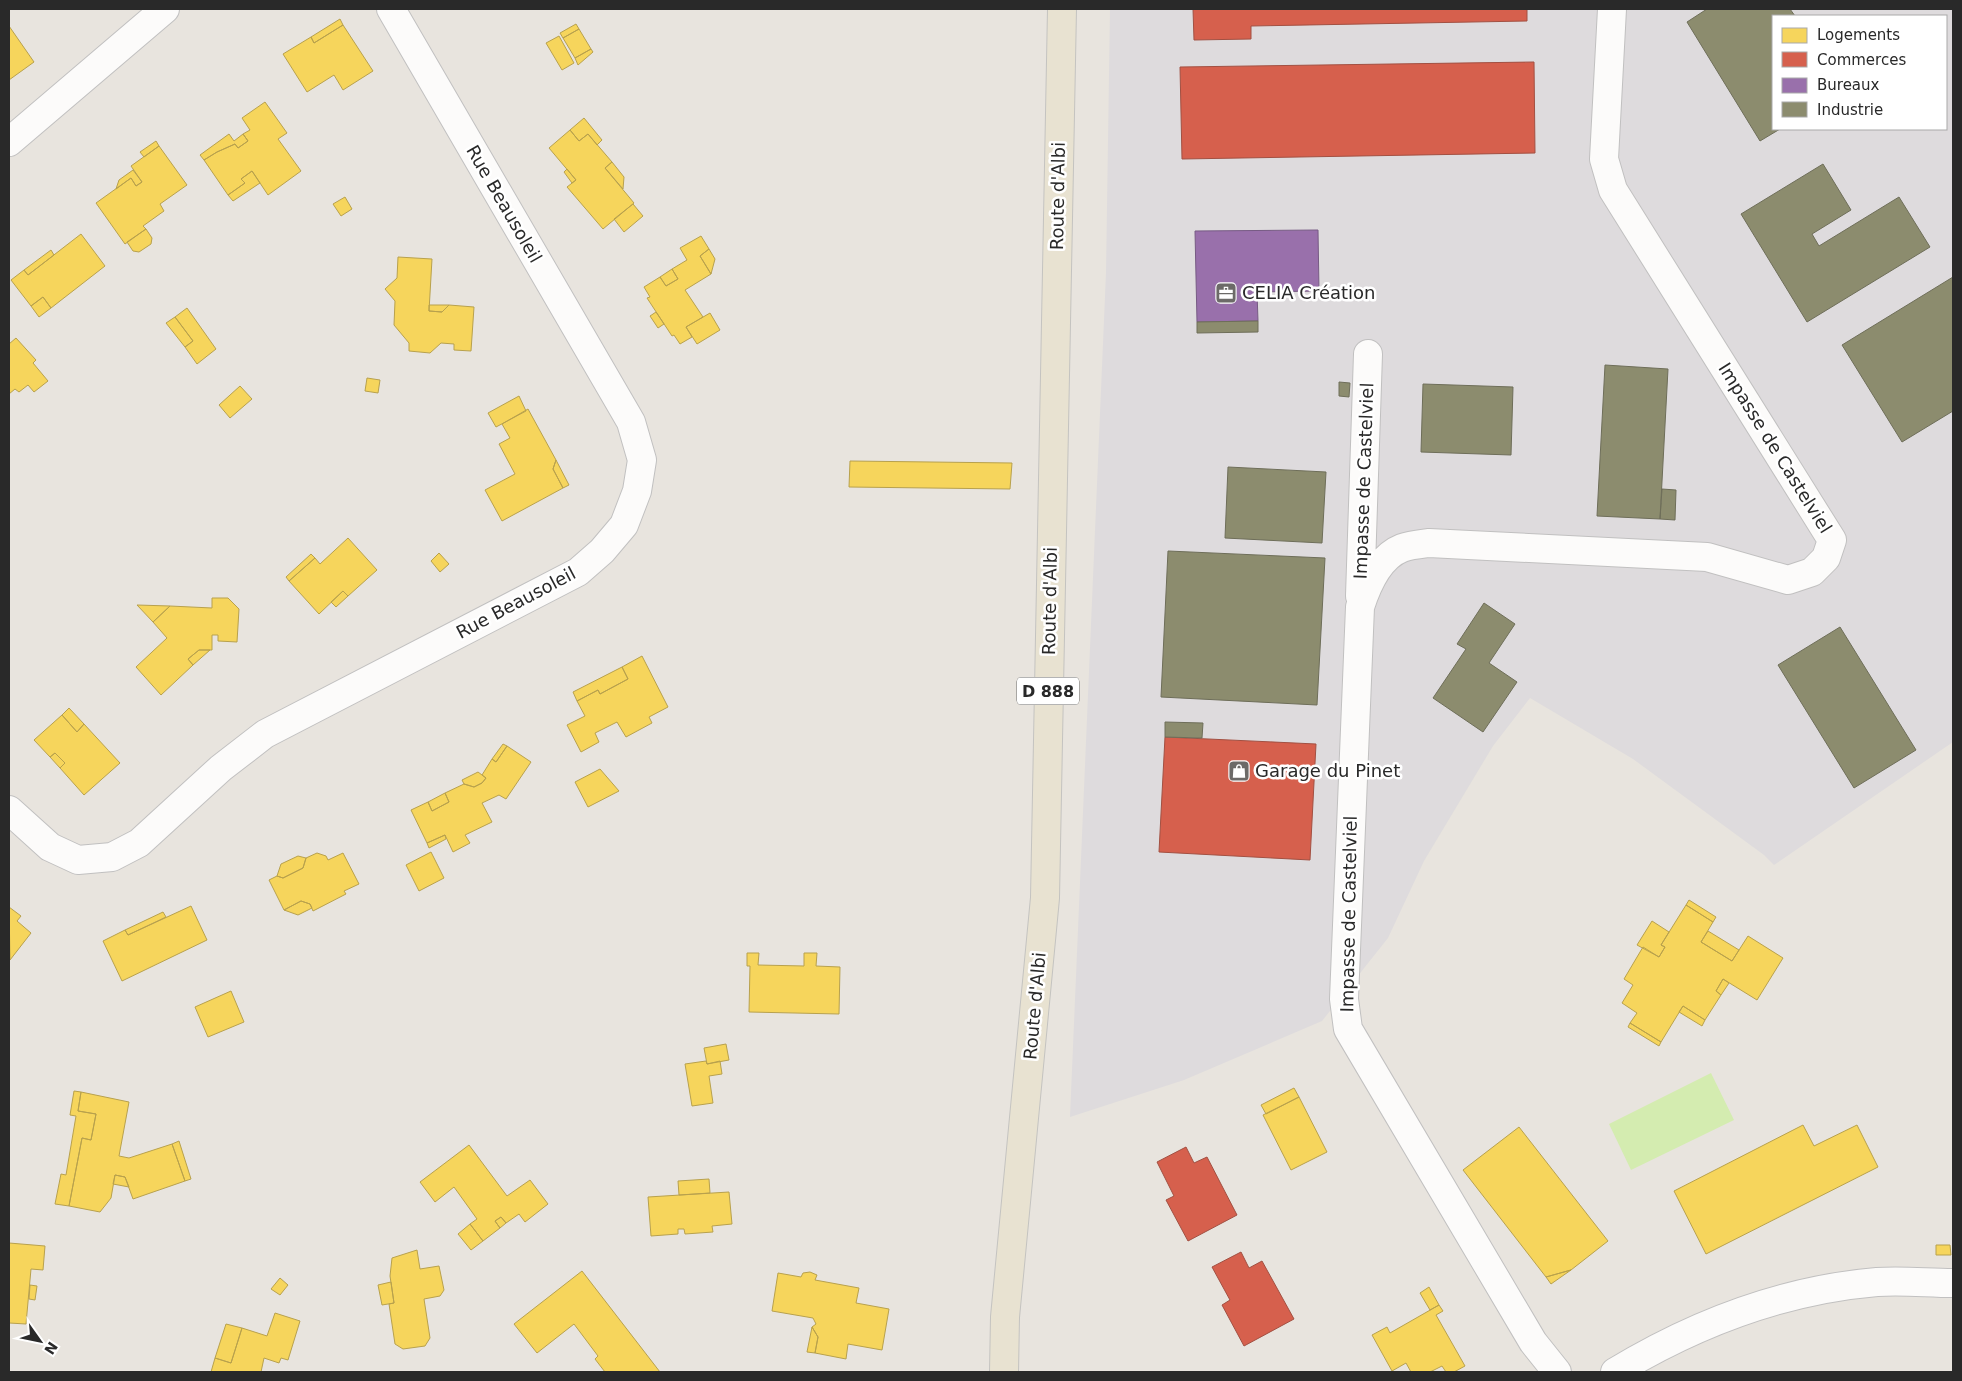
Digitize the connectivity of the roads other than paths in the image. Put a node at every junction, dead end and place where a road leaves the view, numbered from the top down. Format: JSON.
{"nodes":[{"id":1,"x":165,"y":9,"type":"edge"},
{"id":2,"x":391,"y":9,"type":"edge"},
{"id":3,"x":1062,"y":9,"type":"edge"},
{"id":4,"x":1612,"y":9,"type":"edge"},
{"id":5,"x":9,"y":142,"type":"edge"},
{"id":6,"x":1368,"y":354,"type":"dead end"},
{"id":7,"x":1360,"y":607,"type":"junction"},
{"id":8,"x":9,"y":810,"type":"edge"},
{"id":9,"x":1953,"y":1283,"type":"edge"},
{"id":10,"x":1004,"y":1372,"type":"edge"},
{"id":11,"x":1557,"y":1372,"type":"edge"},
{"id":12,"x":1615,"y":1372,"type":"edge"}],
"edges":[{"from":1,"to":5,"type":"street"},
{"from":2,"to":8,"type":"street","name":"Rue Beausoleil"},
{"from":3,"to":10,"type":"main road","name":"Route d'Albi","number":"D 888"},
{"from":4,"to":7,"type":"street","name":"Impasse de Castelviel"},
{"from":6,"to":7,"type":"street","name":"Impasse de Castelviel"},
{"from":7,"to":11,"type":"street","name":"Impasse de Castelviel"},
{"from":9,"to":12,"type":"street"}]}
